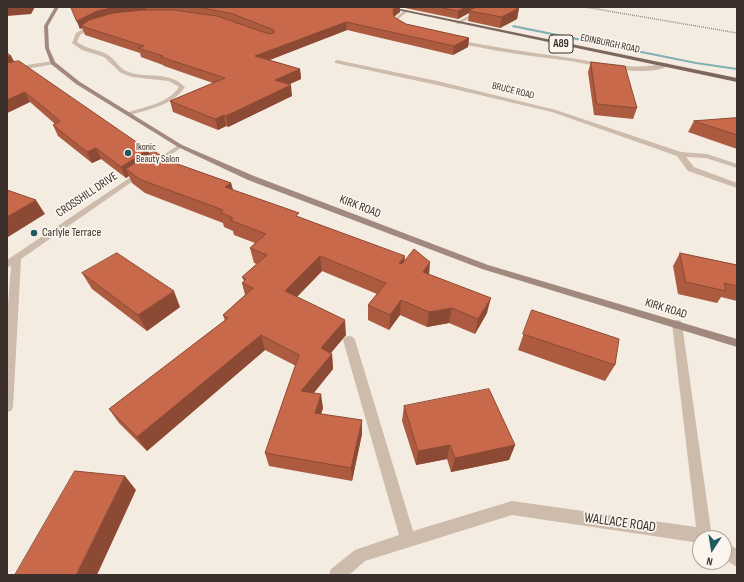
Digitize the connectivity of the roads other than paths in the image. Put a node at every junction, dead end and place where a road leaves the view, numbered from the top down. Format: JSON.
{"nodes":[{"id":1,"x":57,"y":7,"type":"edge"},
{"id":2,"x":385,"y":7,"type":"edge"},
{"id":3,"x":473,"y":7,"type":"edge"},
{"id":4,"x":733,"y":7,"type":"edge"},
{"id":5,"x":737,"y":7,"type":"edge"},
{"id":6,"x":406,"y":11,"type":"junction"},
{"id":7,"x":102,"y":22,"type":"edge"},
{"id":8,"x":458,"y":22,"type":"junction"},
{"id":9,"x":408,"y":30,"type":"edge"},
{"id":10,"x":448,"y":40,"type":"edge"},
{"id":11,"x":338,"y":62,"type":"dead end"},
{"id":12,"x":53,"y":63,"type":"junction"},
{"id":13,"x":667,"y":65,"type":"junction"},
{"id":14,"x":7,"y":70,"type":"edge"},
{"id":15,"x":737,"y":80,"type":"edge"},
{"id":16,"x":128,"y":114,"type":"junction"},
{"id":17,"x":180,"y":146,"type":"junction"},
{"id":18,"x":680,"y":154,"type":"junction"},
{"id":19,"x":737,"y":166,"type":"edge"},
{"id":20,"x":737,"y":186,"type":"edge"},
{"id":21,"x":11,"y":261,"type":"edge"},
{"id":22,"x":677,"y":324,"type":"junction"},
{"id":23,"x":349,"y":340,"type":"dead end"},
{"id":24,"x":737,"y":344,"type":"edge"},
{"id":25,"x":7,"y":407,"type":"edge"},
{"id":26,"x":706,"y":530,"type":"edge"},
{"id":27,"x":692,"y":535,"type":"edge"},
{"id":28,"x":408,"y":540,"type":"junction"},
{"id":29,"x":338,"y":575,"type":"edge"}],
"edges":[{"from":1,"to":12,"type":"main road"},
{"from":2,"to":6,"type":"main road","name":"EDINBURGH ROAD","number":"A89"},
{"from":3,"to":8,"type":"street"},
{"from":4,"to":5,"type":"street"},
{"from":6,"to":8,"type":"main road","name":"EDINBURGH ROAD","number":"A89"},
{"from":6,"to":9,"type":"street"},
{"from":7,"to":16,"type":"street"},
{"from":8,"to":13,"type":"main road","name":"EDINBURGH ROAD","number":"A89"},
{"from":10,"to":13,"type":"street"},
{"from":11,"to":18,"type":"street","name":"BRUCE ROAD"},
{"from":12,"to":14,"type":"street"},
{"from":12,"to":16,"type":"main road","name":"KIRK ROAD"},
{"from":13,"to":15,"type":"main road","name":"EDINBURGH ROAD","number":"A89"},
{"from":16,"to":17,"type":"main road","name":"KIRK ROAD"},
{"from":17,"to":21,"type":"street","name":"CROSSHILL DRIVE"},
{"from":17,"to":22,"type":"main road","name":"KIRK ROAD"},
{"from":18,"to":19,"type":"street","name":"BRUCE ROAD"},
{"from":18,"to":20,"type":"street"},
{"from":21,"to":25,"type":"street"},
{"from":22,"to":24,"type":"main road","name":"KIRK ROAD"},
{"from":22,"to":26,"type":"street","name":"WALLACE ROAD"},
{"from":23,"to":28,"type":"street"},
{"from":27,"to":28,"type":"street","name":"WALLACE ROAD"},
{"from":28,"to":29,"type":"street","name":"WALLACE ROAD"}]}
